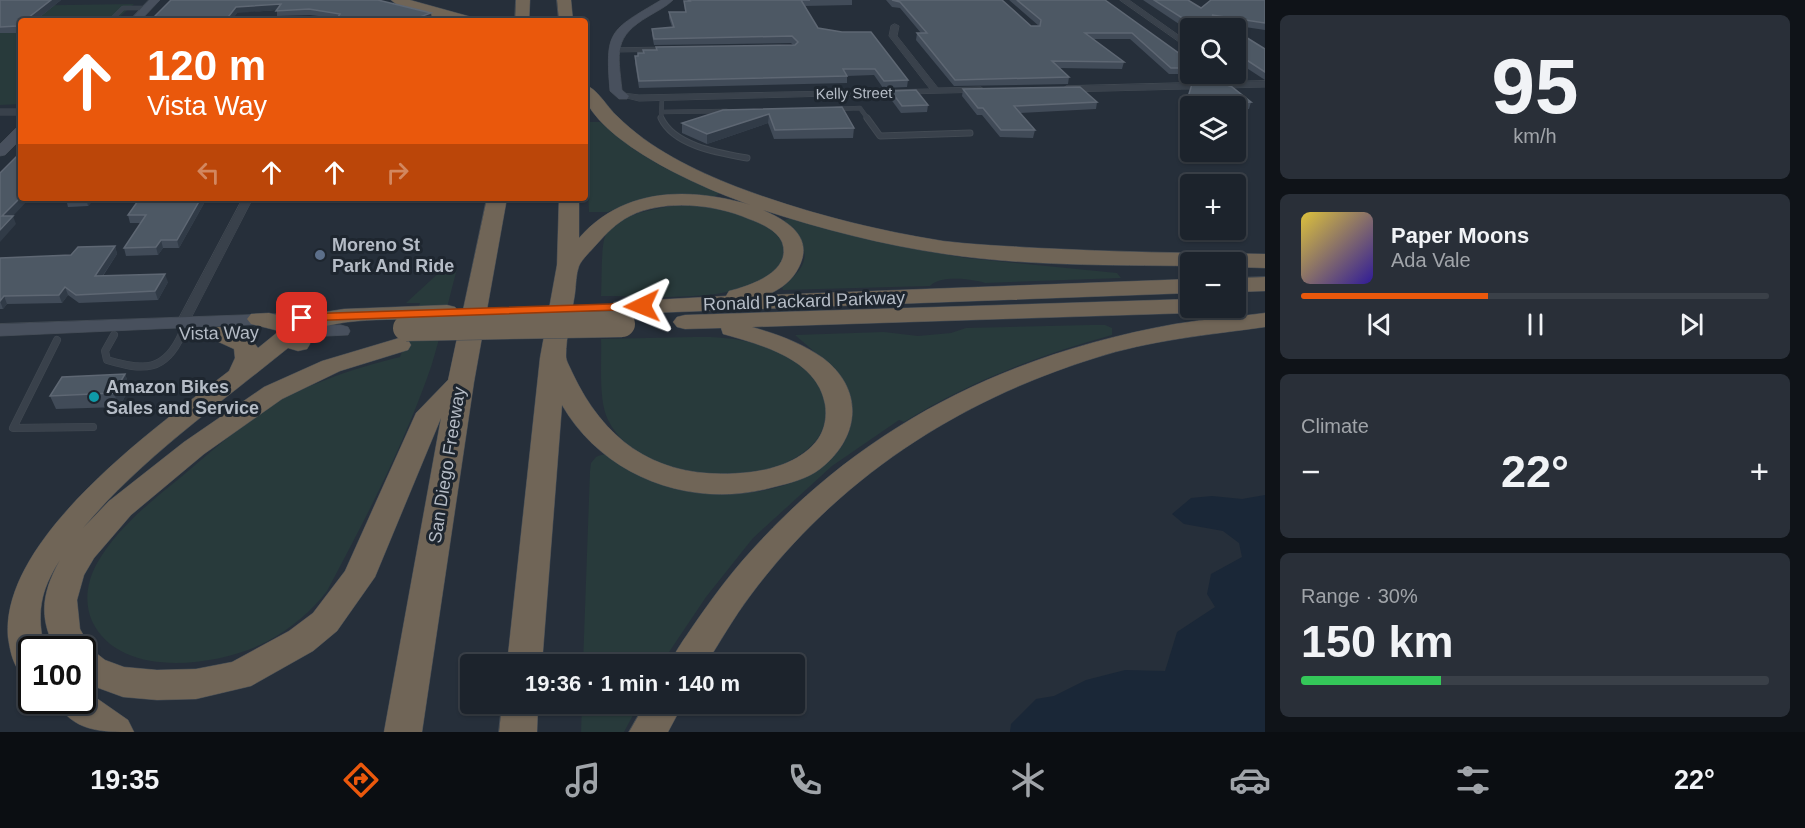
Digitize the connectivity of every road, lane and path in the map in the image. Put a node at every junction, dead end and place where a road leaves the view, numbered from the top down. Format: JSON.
{"nodes":[{"id":1,"x":384,"y":0,"type":"edge"},
{"id":2,"x":523,"y":0,"type":"edge"},
{"id":3,"x":564,"y":0,"type":"edge"},
{"id":4,"x":668,"y":0,"type":"edge"},
{"id":5,"x":1124,"y":0,"type":"edge"},
{"id":6,"x":399,"y":2,"type":"edge"},
{"id":7,"x":151,"y":4,"type":"edge"},
{"id":8,"x":113,"y":18,"type":"edge"},
{"id":9,"x":137,"y":18,"type":"edge"},
{"id":10,"x":460,"y":18,"type":"edge"},
{"id":11,"x":522,"y":18,"type":"edge"},
{"id":12,"x":566,"y":18,"type":"edge"},
{"id":13,"x":896,"y":26,"type":"dead end"},
{"id":14,"x":1180,"y":40,"type":"edge"},
{"id":15,"x":684,"y":49,"type":"edge"},
{"id":16,"x":613,"y":50,"type":"junction"},
{"id":17,"x":1240,"y":84,"type":"edge"},
{"id":18,"x":1246,"y":84,"type":"edge"},
{"id":19,"x":1265,"y":84,"type":"edge"},
{"id":20,"x":1060,"y":89,"type":"edge"},
{"id":21,"x":992,"y":90,"type":"edge"},
{"id":22,"x":936,"y":92,"type":"junction"},
{"id":23,"x":588,"y":94,"type":"edge"},
{"id":24,"x":623,"y":96,"type":"joint"},
{"id":25,"x":662,"y":98,"type":"junction"},
{"id":26,"x":825,"y":109,"type":"edge"},
{"id":27,"x":731,"y":111,"type":"edge"},
{"id":28,"x":0,"y":112,"type":"edge"},
{"id":29,"x":18,"y":112,"type":"edge"},
{"id":30,"x":661,"y":112,"type":"junction"},
{"id":31,"x":970,"y":132,"type":"dead end"},
{"id":32,"x":18,"y":134,"type":"edge"},
{"id":33,"x":0,"y":152,"type":"edge"},
{"id":34,"x":747,"y":158,"type":"dead end"},
{"id":35,"x":246,"y":201,"type":"edge"},
{"id":36,"x":496,"y":201,"type":"edge"},
{"id":37,"x":569,"y":201,"type":"edge"},
{"id":38,"x":1265,"y":261,"type":"edge"},
{"id":39,"x":568,"y":265,"type":"junction"},
{"id":40,"x":1265,"y":284,"type":"edge"},
{"id":41,"x":1246,"y":285,"type":"edge"},
{"id":42,"x":1180,"y":286,"type":"edge"},
{"id":43,"x":1265,"y":303,"type":"edge"},
{"id":44,"x":1246,"y":304,"type":"edge"},
{"id":45,"x":681,"y":305,"type":"junction"},
{"id":46,"x":1180,"y":306,"type":"edge"},
{"id":47,"x":622,"y":316,"type":"junction"},
{"id":48,"x":259,"y":319,"type":"junction"},
{"id":49,"x":1265,"y":320,"type":"edge"},
{"id":50,"x":706,"y":322,"type":"junction"},
{"id":51,"x":343,"y":324,"type":"junction"},
{"id":52,"x":182,"y":328,"type":"junction"},
{"id":53,"x":406,"y":329,"type":"junction"},
{"id":54,"x":0,"y":330,"type":"edge"},
{"id":55,"x":297,"y":331,"type":"junction"},
{"id":56,"x":219,"y":333,"type":"junction"},
{"id":57,"x":59,"y":334,"type":"junction"},
{"id":58,"x":114,"y":335,"type":"junction"},
{"id":59,"x":0,"y":342,"type":"edge"},
{"id":60,"x":553,"y":358,"type":"junction"},
{"id":61,"x":240,"y":375,"type":"junction"},
{"id":62,"x":461,"y":382,"type":"junction"},
{"id":63,"x":93,"y":426,"type":"dead end"},
{"id":64,"x":194,"y":448,"type":"junction"},
{"id":65,"x":25,"y":636,"type":"edge"},
{"id":66,"x":66,"y":636,"type":"edge"},
{"id":67,"x":525,"y":654,"type":"edge"},
{"id":68,"x":694,"y":654,"type":"edge"},
{"id":69,"x":96,"y":672,"type":"edge"},
{"id":70,"x":91,"y":714,"type":"edge"},
{"id":71,"x":519,"y":714,"type":"edge"},
{"id":72,"x":659,"y":714,"type":"edge"},
{"id":73,"x":115,"y":732,"type":"edge"},
{"id":74,"x":403,"y":732,"type":"edge"},
{"id":75,"x":518,"y":732,"type":"edge"},
{"id":76,"x":648,"y":732,"type":"edge"}],
"edges":[{"from":1,"to":6,"type":"highway"},
{"from":2,"to":11,"type":"highway"},
{"from":3,"to":12,"type":"highway"},
{"from":4,"to":16,"type":"main road"},
{"from":5,"to":14,"type":"street"},
{"from":6,"to":10,"type":"highway"},
{"from":7,"to":8,"type":"lane"},
{"from":7,"to":9,"type":"main road"},
{"from":13,"to":22,"type":"street"},
{"from":15,"to":16,"type":"street"},
{"from":16,"to":24,"type":"main road"},
{"from":17,"to":20,"type":"street"},
{"from":18,"to":19,"type":"street"},
{"from":21,"to":22,"type":"street","name":"Kelly Street"},
{"from":22,"to":25,"type":"street","name":"Kelly Street"},
{"from":23,"to":38,"type":"highway"},
{"from":24,"to":25,"type":"street","name":"Kelly Street"},
{"from":25,"to":30,"type":"lane"},
{"from":26,"to":31,"type":"lane"},
{"from":27,"to":30,"type":"lane"},
{"from":28,"to":29,"type":"street"},
{"from":30,"to":34,"type":"lane"},
{"from":32,"to":33,"type":"main road"},
{"from":35,"to":52,"type":"street"},
{"from":36,"to":62,"type":"highway","name":"San Diego Freeway"},
{"from":37,"to":39,"type":"highway"},
{"from":39,"to":45,"type":"highway"},
{"from":39,"to":60,"type":"highway"},
{"from":40,"to":41,"type":"highway"},
{"from":42,"to":45,"type":"highway","name":"Ronald Packard Parkway"},
{"from":43,"to":44,"type":"highway"},
{"from":45,"to":47,"type":"highway","name":"Ronald Packard Parkway"},
{"from":46,"to":50,"type":"highway","name":"Ronald Packard Parkway"},
{"from":47,"to":50,"type":"highway","name":"Ronald Packard Parkway"},
{"from":47,"to":53,"type":"highway","name":"Ronald Packard Parkway"},
{"from":47,"to":53,"type":"highway","name":"Ronald Packard Parkway","bridge":true},
{"from":48,"to":51,"type":"main road","name":"Vista Way"},
{"from":48,"to":52,"type":"main road","name":"Vista Way"},
{"from":48,"to":55,"type":"highway"},
{"from":49,"to":68,"type":"highway"},
{"from":50,"to":60,"type":"highway"},
{"from":51,"to":53,"type":"highway","name":"Vista Way"},
{"from":51,"to":55,"type":"highway"},
{"from":52,"to":56,"type":"main road","name":"Vista Way"},
{"from":52,"to":57,"type":"main road","name":"Vista Way"},
{"from":52,"to":58,"type":"main road","name":"Vista Way"},
{"from":52,"to":58,"type":"lane"},
{"from":53,"to":64,"type":"highway"},
{"from":54,"to":57,"type":"main road","name":"Vista Way"},
{"from":55,"to":56,"type":"main road","name":"Vista Way"},
{"from":55,"to":61,"type":"highway"},
{"from":55,"to":64,"type":"highway"},
{"from":56,"to":61,"type":"highway"},
{"from":57,"to":58,"type":"main road","name":"Vista Way"},
{"from":57,"to":59,"type":"main road","name":"Vista Way"},
{"from":57,"to":63,"type":"lane"},
{"from":60,"to":67,"type":"highway"},
{"from":61,"to":65,"type":"highway"},
{"from":62,"to":69,"type":"highway"},
{"from":62,"to":74,"type":"highway","name":"San Diego Freeway"},
{"from":64,"to":66,"type":"highway"},
{"from":70,"to":73,"type":"highway"},
{"from":71,"to":75,"type":"highway"},
{"from":72,"to":76,"type":"highway"}]}
